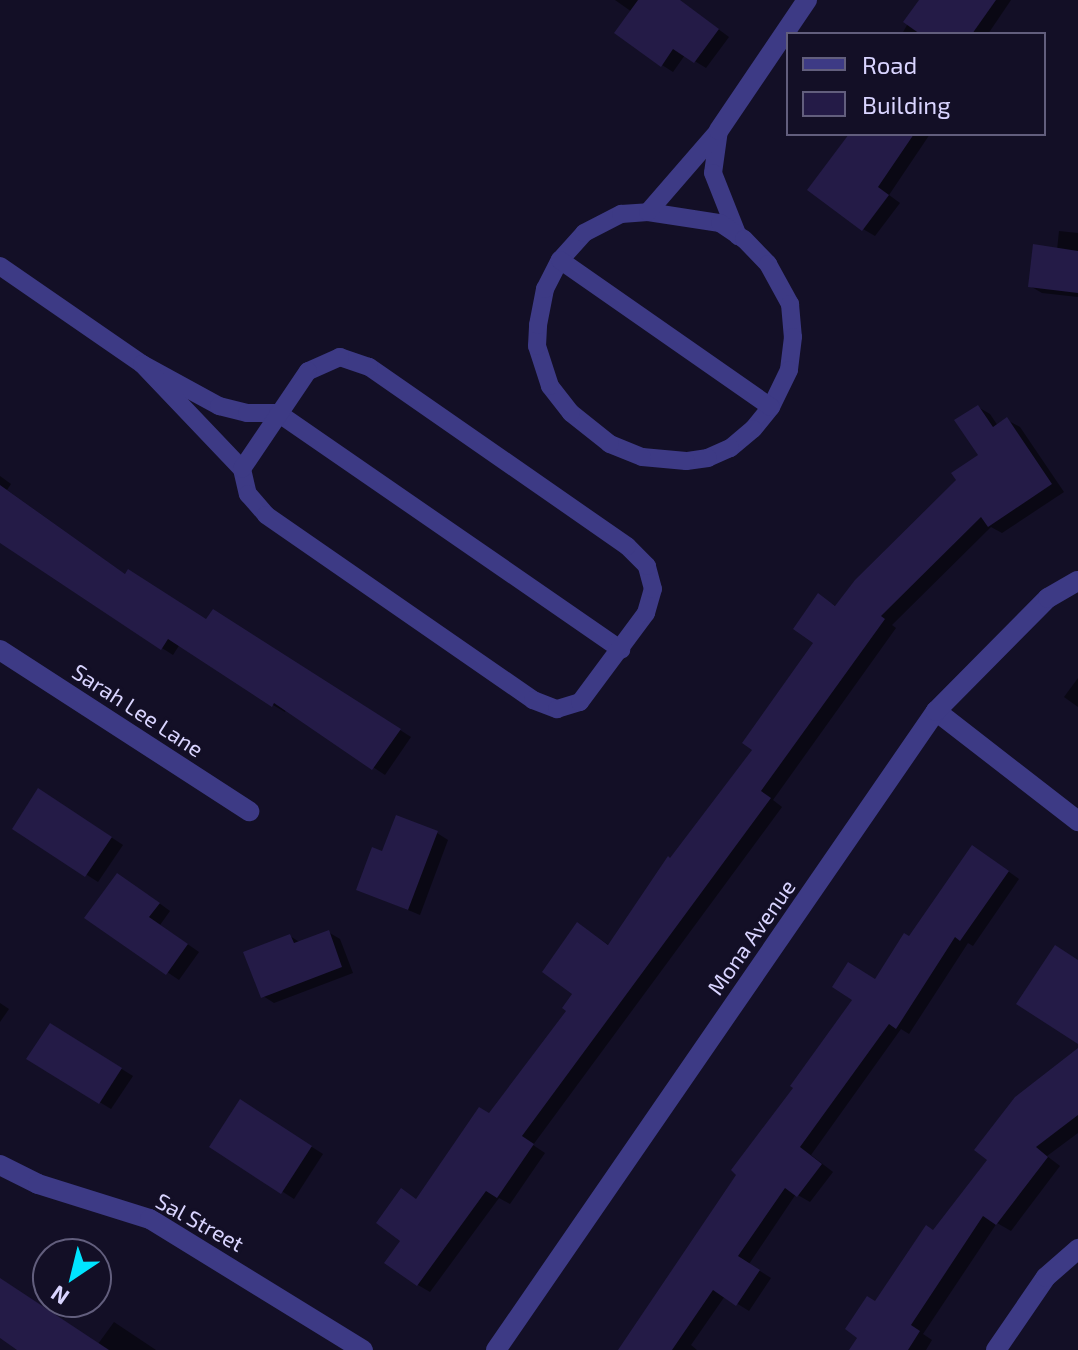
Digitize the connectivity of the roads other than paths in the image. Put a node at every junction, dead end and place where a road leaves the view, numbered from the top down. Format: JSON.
{"nodes":[{"id":1,"x":807,"y":0,"type":"edge"},
{"id":2,"x":719,"y":130,"type":"junction"},
{"id":3,"x":648,"y":212,"type":"junction"},
{"id":4,"x":738,"y":236,"type":"junction"},
{"id":5,"x":560,"y":260,"type":"junction"},
{"id":6,"x":0,"y":266,"type":"edge"},
{"id":7,"x":142,"y":364,"type":"junction"},
{"id":8,"x":771,"y":407,"type":"junction"},
{"id":9,"x":278,"y":413,"type":"junction"},
{"id":10,"x":242,"y":469,"type":"junction"},
{"id":11,"x":1078,"y":581,"type":"edge"},
{"id":12,"x":0,"y":650,"type":"edge"},
{"id":13,"x":621,"y":650,"type":"junction"},
{"id":14,"x":936,"y":711,"type":"junction"},
{"id":15,"x":249,"y":811,"type":"dead end"},
{"id":16,"x":1078,"y":821,"type":"edge"},
{"id":17,"x":0,"y":1165,"type":"edge"},
{"id":18,"x":1078,"y":1249,"type":"edge"},
{"id":19,"x":363,"y":1350,"type":"edge"},
{"id":20,"x":496,"y":1350,"type":"edge"},
{"id":21,"x":996,"y":1350,"type":"edge"}],
"edges":[{"from":1,"to":2,"type":"street"},
{"from":2,"to":3,"type":"lane"},
{"from":2,"to":4,"type":"lane"},
{"from":3,"to":4,"type":"lane"},
{"from":3,"to":5,"type":"lane"},
{"from":4,"to":8,"type":"lane"},
{"from":5,"to":8,"type":"lane"},
{"from":5,"to":8,"type":"lane"},
{"from":6,"to":7,"type":"lane"},
{"from":7,"to":9,"type":"lane"},
{"from":7,"to":10,"type":"lane"},
{"from":9,"to":10,"type":"lane"},
{"from":9,"to":13,"type":"lane"},
{"from":9,"to":13,"type":"lane"},
{"from":10,"to":13,"type":"lane"},
{"from":11,"to":14,"type":"street","name":"Mona Avenue"},
{"from":12,"to":15,"type":"street","name":"Sarah Lee Lane"},
{"from":14,"to":16,"type":"street"},
{"from":14,"to":20,"type":"street","name":"Mona Avenue"},
{"from":17,"to":19,"type":"street","name":"Sal Street"},
{"from":18,"to":21,"type":"street"}]}
